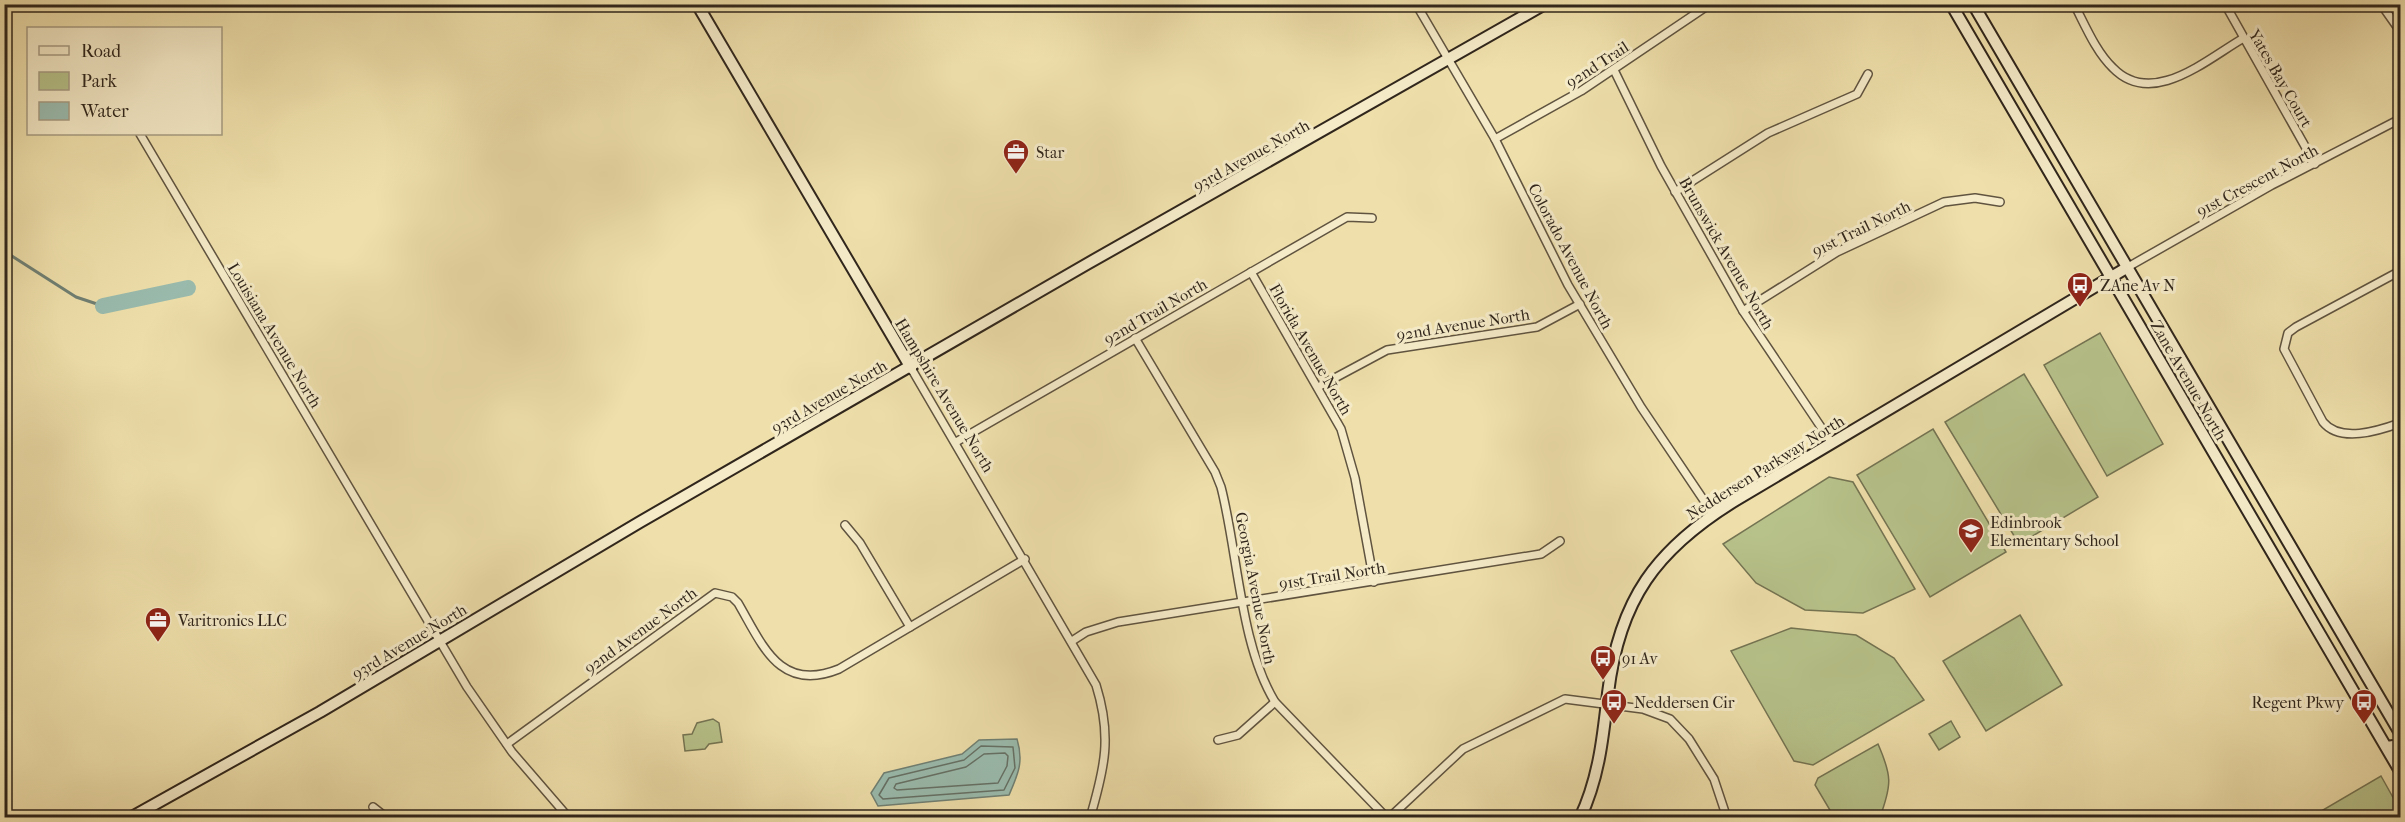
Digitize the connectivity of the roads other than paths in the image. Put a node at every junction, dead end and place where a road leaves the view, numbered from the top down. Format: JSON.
{"nodes":[{"id":1,"x":697,"y":4,"type":"edge"},
{"id":2,"x":1416,"y":4,"type":"edge"},
{"id":3,"x":1545,"y":4,"type":"edge"},
{"id":4,"x":1710,"y":4,"type":"edge"},
{"id":5,"x":1951,"y":4,"type":"edge"},
{"id":6,"x":1973,"y":4,"type":"edge"},
{"id":7,"x":2074,"y":4,"type":"edge"},
{"id":8,"x":2225,"y":4,"type":"edge"},
{"id":9,"x":2381,"y":4,"type":"edge"},
{"id":10,"x":2400,"y":31,"type":"edge"},
{"id":11,"x":2242,"y":39,"type":"junction"},
{"id":12,"x":1450,"y":61,"type":"junction"},
{"id":13,"x":1614,"y":70,"type":"junction"},
{"id":14,"x":1868,"y":74,"type":"dead end"},
{"id":15,"x":2400,"y":119,"type":"edge"},
{"id":16,"x":141,"y":135,"type":"edge"},
{"id":17,"x":1495,"y":139,"type":"junction"},
{"id":18,"x":2315,"y":164,"type":"junction"},
{"id":19,"x":1675,"y":192,"type":"junction"},
{"id":20,"x":2000,"y":202,"type":"dead end"},
{"id":21,"x":1372,"y":218,"type":"dead end"},
{"id":22,"x":2127,"y":267,"type":"junction"},
{"id":23,"x":2400,"y":271,"type":"edge"},
{"id":24,"x":1251,"y":272,"type":"junction"},
{"id":25,"x":2111,"y":275,"type":"junction"},
{"id":26,"x":1580,"y":304,"type":"junction"},
{"id":27,"x":1743,"y":311,"type":"junction"},
{"id":28,"x":1135,"y":338,"type":"junction"},
{"id":29,"x":911,"y":368,"type":"junction"},
{"id":30,"x":1318,"y":387,"type":"junction"},
{"id":31,"x":2400,"y":423,"type":"edge"},
{"id":32,"x":956,"y":442,"type":"junction"},
{"id":33,"x":1831,"y":442,"type":"junction"},
{"id":34,"x":1713,"y":514,"type":"junction"},
{"id":35,"x":845,"y":525,"type":"dead end"},
{"id":36,"x":1560,"y":541,"type":"dead end"},
{"id":37,"x":1025,"y":559,"type":"junction"},
{"id":38,"x":1374,"y":582,"type":"junction"},
{"id":39,"x":1244,"y":602,"type":"junction"},
{"id":40,"x":910,"y":627,"type":"junction"},
{"id":41,"x":440,"y":640,"type":"junction"},
{"id":42,"x":1072,"y":641,"type":"junction"},
{"id":43,"x":1275,"y":702,"type":"junction"},
{"id":44,"x":1607,"y":703,"type":"junction"},
{"id":45,"x":2400,"y":731,"type":"edge"},
{"id":46,"x":1218,"y":740,"type":"dead end"},
{"id":47,"x":507,"y":744,"type":"junction"},
{"id":48,"x":2400,"y":745,"type":"edge"},
{"id":49,"x":2386,"y":747,"type":"junction"},
{"id":50,"x":2400,"y":771,"type":"edge"},
{"id":51,"x":373,"y":807,"type":"dead end"},
{"id":52,"x":130,"y":818,"type":"edge"},
{"id":53,"x":387,"y":818,"type":"edge"},
{"id":54,"x":569,"y":818,"type":"edge"},
{"id":55,"x":1090,"y":818,"type":"edge"},
{"id":56,"x":1388,"y":818,"type":"edge"},
{"id":57,"x":1580,"y":818,"type":"edge"},
{"id":58,"x":1727,"y":818,"type":"edge"}],
"edges":[{"from":1,"to":29,"type":"street","name":"Hampshire Avenue North"},
{"from":2,"to":12,"type":"street","name":"Colorado Avenue North"},
{"from":3,"to":12,"type":"street","name":"93rd Avenue North"},
{"from":4,"to":13,"type":"street","name":"92nd Trail"},
{"from":5,"to":25,"type":"street","name":"Zane Avenue North"},
{"from":6,"to":22,"type":"street","name":"Zane Avenue North"},
{"from":7,"to":11,"type":"street"},
{"from":8,"to":11,"type":"street","name":"Yates Bay Court"},
{"from":9,"to":10,"type":"street"},
{"from":11,"to":18,"type":"street","name":"Yates Bay Court"},
{"from":12,"to":17,"type":"street","name":"Colorado Avenue North"},
{"from":12,"to":29,"type":"street","name":"93rd Avenue North"},
{"from":13,"to":17,"type":"street","name":"92nd Trail"},
{"from":13,"to":19,"type":"street","name":"Brunswick Avenue North"},
{"from":14,"to":19,"type":"street"},
{"from":15,"to":18,"type":"street","name":"91st Crescent North"},
{"from":16,"to":41,"type":"street","name":"Louisiana Avenue North"},
{"from":17,"to":26,"type":"street","name":"Colorado Avenue North"},
{"from":18,"to":22,"type":"street","name":"91st Crescent North"},
{"from":19,"to":27,"type":"street","name":"Brunswick Avenue North"},
{"from":20,"to":27,"type":"street","name":"91st Trail North"},
{"from":21,"to":24,"type":"street","name":"92nd Trail North"},
{"from":22,"to":25,"type":"street","name":"Neddersen Parkway North"},
{"from":22,"to":45,"type":"street","name":"Zane Avenue North"},
{"from":23,"to":31,"type":"street"},
{"from":24,"to":28,"type":"street","name":"92nd Trail North"},
{"from":24,"to":30,"type":"street","name":"Florida Avenue North"},
{"from":25,"to":33,"type":"street","name":"Neddersen Parkway North"},
{"from":25,"to":49,"type":"street","name":"Zane Avenue North"},
{"from":26,"to":30,"type":"street","name":"92nd Avenue North"},
{"from":26,"to":34,"type":"street","name":"Colorado Avenue North"},
{"from":27,"to":33,"type":"street","name":"Brunswick Avenue North"},
{"from":28,"to":32,"type":"street","name":"92nd Trail North"},
{"from":28,"to":39,"type":"street","name":"Georgia Avenue North"},
{"from":29,"to":32,"type":"street","name":"Hampshire Avenue North"},
{"from":29,"to":41,"type":"street","name":"93rd Avenue North"},
{"from":30,"to":38,"type":"street","name":"Florida Avenue North"},
{"from":32,"to":37,"type":"street","name":"Hampshire Avenue North"},
{"from":33,"to":34,"type":"street","name":"Neddersen Parkway North"},
{"from":34,"to":44,"type":"street","name":"Neddersen Parkway North"},
{"from":35,"to":40,"type":"street"},
{"from":36,"to":38,"type":"street","name":"91st Trail North"},
{"from":37,"to":40,"type":"street","name":"92nd Avenue North"},
{"from":37,"to":42,"type":"street","name":"Hampshire Avenue North"},
{"from":38,"to":39,"type":"street","name":"91st Trail North"},
{"from":39,"to":42,"type":"street","name":"91st Trail North"},
{"from":39,"to":43,"type":"street","name":"Georgia Avenue North"},
{"from":40,"to":47,"type":"street","name":"92nd Avenue North"},
{"from":41,"to":47,"type":"street"},
{"from":41,"to":52,"type":"street","name":"93rd Avenue North"},
{"from":42,"to":55,"type":"street","name":"Hampshire Avenue North"},
{"from":43,"to":46,"type":"street"},
{"from":43,"to":56,"type":"street","name":"Georgia Avenue North"},
{"from":44,"to":56,"type":"street"},
{"from":44,"to":57,"type":"street","name":"Neddersen Parkway North"},
{"from":44,"to":58,"type":"street"},
{"from":45,"to":49,"type":"street"},
{"from":47,"to":54,"type":"street"},
{"from":48,"to":49,"type":"street"},
{"from":49,"to":50,"type":"street","name":"Zane Avenue North"},
{"from":51,"to":53,"type":"street"}]}
